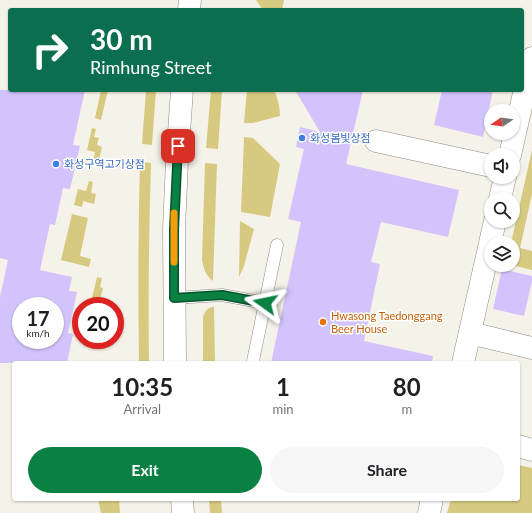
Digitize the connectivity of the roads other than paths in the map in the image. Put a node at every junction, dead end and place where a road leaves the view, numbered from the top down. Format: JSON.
{"nodes":[{"id":1,"x":532,"y":58,"type":"edge"},
{"id":2,"x":182,"y":92,"type":"edge"},
{"id":3,"x":376,"y":141,"type":"dead end"},
{"id":4,"x":512,"y":148,"type":"edge"},
{"id":5,"x":484,"y":164,"type":"edge"},
{"id":6,"x":493,"y":228,"type":"edge"},
{"id":7,"x":277,"y":245,"type":"dead end"},
{"id":8,"x":174,"y":298,"type":"junction"},
{"id":9,"x":265,"y":303,"type":"junction"},
{"id":10,"x":470,"y":333,"type":"junction"},
{"id":11,"x":532,"y":348,"type":"edge"},
{"id":12,"x":175,"y":361,"type":"edge"},
{"id":13,"x":253,"y":361,"type":"dead end"},
{"id":14,"x":463,"y":361,"type":"edge"},
{"id":15,"x":520,"y":447,"type":"edge"},
{"id":16,"x":532,"y":450,"type":"edge"},
{"id":17,"x":182,"y":501,"type":"edge"},
{"id":18,"x":432,"y":501,"type":"edge"},
{"id":19,"x":183,"y":513,"type":"edge"},
{"id":20,"x":429,"y":513,"type":"edge"}],
"edges":[{"from":1,"to":4,"type":"street"},
{"from":2,"to":8,"type":"street"},
{"from":3,"to":5,"type":"street"},
{"from":6,"to":10,"type":"street"},
{"from":7,"to":9,"type":"lane"},
{"from":8,"to":9,"type":"lane"},
{"from":8,"to":12,"type":"street"},
{"from":9,"to":13,"type":"lane"},
{"from":10,"to":11,"type":"street"},
{"from":10,"to":14,"type":"street"},
{"from":15,"to":16,"type":"street"},
{"from":17,"to":19,"type":"street"},
{"from":18,"to":20,"type":"street"}]}
